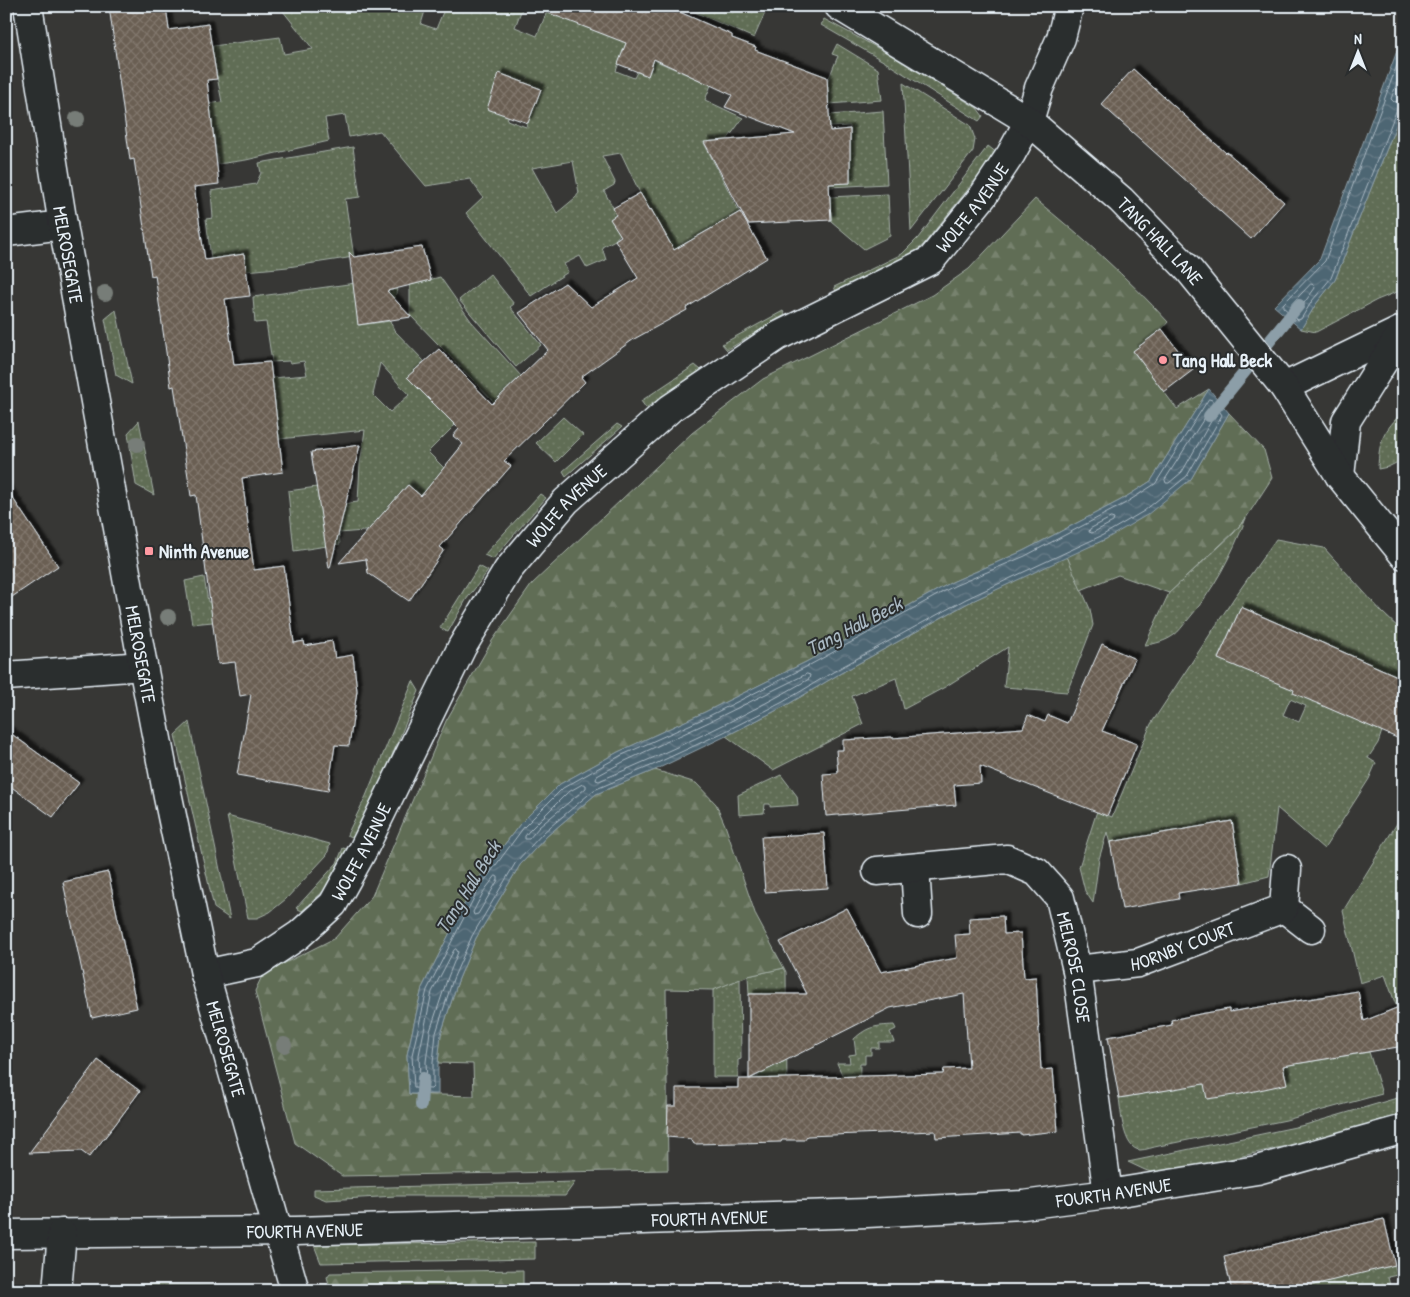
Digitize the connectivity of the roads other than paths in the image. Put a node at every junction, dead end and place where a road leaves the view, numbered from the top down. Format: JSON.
{"nodes":[{"id":1,"x":28,"y":6,"type":"edge"},
{"id":2,"x":839,"y":6,"type":"edge"},
{"id":3,"x":1069,"y":6,"type":"edge"},
{"id":4,"x":1029,"y":121,"type":"junction"},
{"id":5,"x":63,"y":225,"type":"junction"},
{"id":6,"x":6,"y":232,"type":"edge"},
{"id":7,"x":1404,"y":330,"type":"edge"},
{"id":8,"x":1284,"y":387,"type":"junction"},
{"id":9,"x":1340,"y":476,"type":"junction"},
{"id":10,"x":1404,"y":555,"type":"edge"},
{"id":11,"x":143,"y":666,"type":"junction"},
{"id":12,"x":6,"y":676,"type":"edge"},
{"id":13,"x":915,"y":868,"type":"junction"},
{"id":14,"x":1287,"y":869,"type":"dead end"},
{"id":15,"x":877,"y":871,"type":"dead end"},
{"id":16,"x":1284,"y":908,"type":"junction"},
{"id":17,"x":918,"y":914,"type":"dead end"},
{"id":18,"x":1312,"y":929,"type":"dead end"},
{"id":19,"x":1077,"y":970,"type":"junction"},
{"id":20,"x":205,"y":974,"type":"junction"},
{"id":21,"x":1404,"y":1129,"type":"edge"},
{"id":22,"x":1108,"y":1194,"type":"junction"},
{"id":23,"x":278,"y":1231,"type":"junction"},
{"id":24,"x":62,"y":1233,"type":"junction"},
{"id":25,"x":6,"y":1234,"type":"edge"},
{"id":26,"x":57,"y":1291,"type":"edge"},
{"id":27,"x":295,"y":1291,"type":"edge"}],
"edges":[{"from":1,"to":5,"type":"street","name":"MELROSEGATE"},
{"from":2,"to":4,"type":"street","name":"TANG HALL LANE"},
{"from":3,"to":4,"type":"street","name":"WOLFE AVENUE"},
{"from":4,"to":8,"type":"street","name":"TANG HALL LANE"},
{"from":4,"to":20,"type":"street","name":"WOLFE AVENUE"},
{"from":5,"to":6,"type":"street"},
{"from":5,"to":11,"type":"street","name":"MELROSEGATE"},
{"from":7,"to":8,"type":"street"},
{"from":7,"to":9,"type":"street"},
{"from":8,"to":9,"type":"street","name":"TANG HALL LANE"},
{"from":9,"to":10,"type":"street","name":"TANG HALL LANE"},
{"from":11,"to":12,"type":"street"},
{"from":11,"to":20,"type":"street","name":"MELROSEGATE"},
{"from":13,"to":15,"type":"street","name":"MELROSE CLOSE"},
{"from":13,"to":17,"type":"street"},
{"from":13,"to":19,"type":"street","name":"MELROSE CLOSE"},
{"from":14,"to":16,"type":"street"},
{"from":16,"to":18,"type":"street"},
{"from":16,"to":19,"type":"street","name":"HORNBY COURT"},
{"from":19,"to":22,"type":"street","name":"MELROSE CLOSE"},
{"from":20,"to":23,"type":"street","name":"MELROSEGATE"},
{"from":21,"to":22,"type":"street","name":"FOURTH AVENUE"},
{"from":22,"to":23,"type":"street","name":"FOURTH AVENUE"},
{"from":23,"to":24,"type":"street","name":"FOURTH AVENUE"},
{"from":23,"to":27,"type":"street","name":"MELROSEGATE"},
{"from":24,"to":25,"type":"street","name":"FOURTH AVENUE"},
{"from":24,"to":26,"type":"street"}]}
